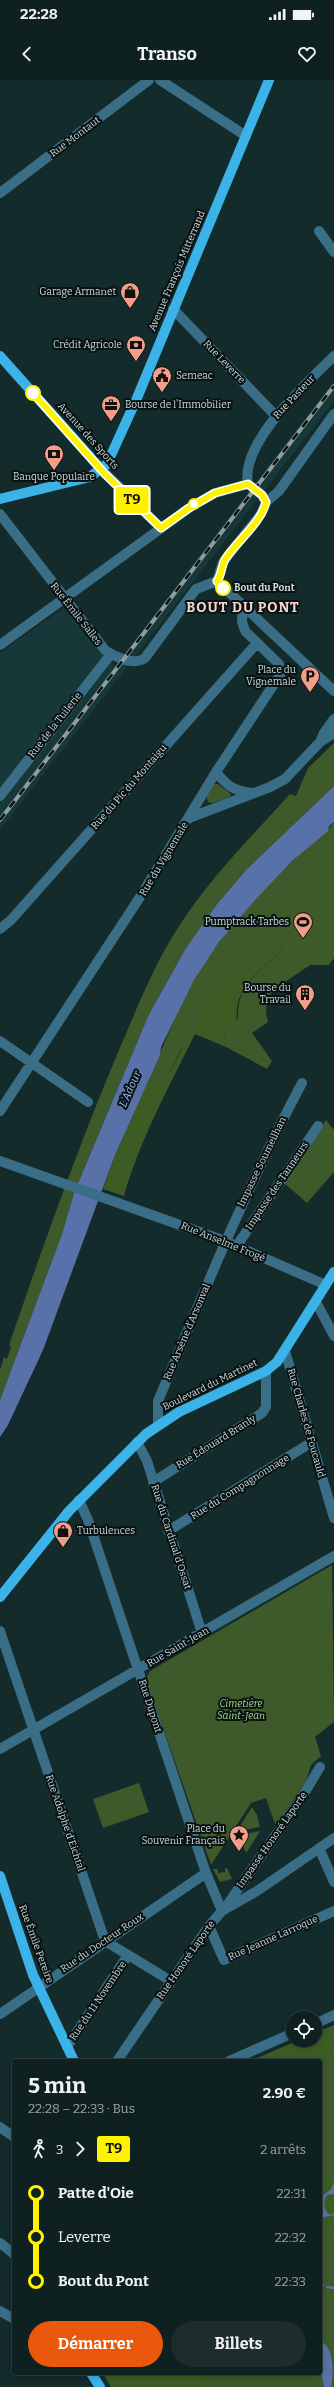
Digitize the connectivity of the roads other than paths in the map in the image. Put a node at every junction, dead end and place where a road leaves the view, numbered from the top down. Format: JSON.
{"nodes":[{"id":1,"x":149,"y":80,"type":"edge"},
{"id":2,"x":160,"y":80,"type":"edge"},
{"id":3,"x":269,"y":80,"type":"edge"},
{"id":4,"x":246,"y":136,"type":"junction"},
{"id":5,"x":0,"y":193,"type":"edge"},
{"id":6,"x":319,"y":231,"type":"dead end"},
{"id":7,"x":334,"y":252,"type":"edge"},
{"id":8,"x":174,"y":309,"type":"junction"},
{"id":9,"x":0,"y":356,"type":"edge"},
{"id":10,"x":334,"y":356,"type":"edge"},
{"id":11,"x":334,"y":414,"type":"edge"},
{"id":12,"x":275,"y":415,"type":"junction"},
{"id":13,"x":101,"y":469,"type":"junction"},
{"id":14,"x":249,"y":485,"type":"junction"},
{"id":15,"x":0,"y":499,"type":"edge"},
{"id":16,"x":266,"y":502,"type":"junction"},
{"id":17,"x":0,"y":514,"type":"edge"},
{"id":18,"x":161,"y":528,"type":"junction"},
{"id":19,"x":217,"y":581,"type":"junction"},
{"id":20,"x":65,"y":599,"type":"junction"},
{"id":21,"x":244,"y":608,"type":"junction"},
{"id":22,"x":257,"y":643,"type":"junction"},
{"id":23,"x":0,"y":645,"type":"edge"},
{"id":24,"x":111,"y":654,"type":"junction"},
{"id":25,"x":334,"y":691,"type":"edge"},
{"id":26,"x":334,"y":719,"type":"edge"},
{"id":27,"x":334,"y":733,"type":"edge"},
{"id":28,"x":320,"y":742,"type":"junction"},
{"id":29,"x":216,"y":772,"type":"junction"},
{"id":30,"x":254,"y":793,"type":"junction"},
{"id":31,"x":0,"y":796,"type":"edge"},
{"id":32,"x":189,"y":818,"type":"junction"},
{"id":33,"x":0,"y":929,"type":"edge"},
{"id":34,"x":0,"y":1041,"type":"edge"},
{"id":35,"x":32,"y":1062,"type":"junction"},
{"id":36,"x":302,"y":1083,"type":"dead end"},
{"id":37,"x":88,"y":1102,"type":"dead end"},
{"id":38,"x":0,"y":1111,"type":"edge"},
{"id":39,"x":318,"y":1126,"type":"dead end"},
{"id":40,"x":0,"y":1161,"type":"edge"},
{"id":41,"x":225,"y":1242,"type":"junction"},
{"id":42,"x":236,"y":1247,"type":"junction"},
{"id":43,"x":334,"y":1272,"type":"edge"},
{"id":44,"x":326,"y":1284,"type":"junction"},
{"id":45,"x":316,"y":1302,"type":"junction"},
{"id":46,"x":334,"y":1336,"type":"edge"},
{"id":47,"x":285,"y":1351,"type":"junction"},
{"id":48,"x":266,"y":1371,"type":"junction"},
{"id":49,"x":158,"y":1424,"type":"junction"},
{"id":50,"x":136,"y":1442,"type":"junction"},
{"id":51,"x":312,"y":1442,"type":"junction"},
{"id":52,"x":153,"y":1482,"type":"junction"},
{"id":53,"x":79,"y":1500,"type":"junction"},
{"id":54,"x":334,"y":1518,"type":"edge"},
{"id":55,"x":168,"y":1531,"type":"junction"},
{"id":56,"x":334,"y":1556,"type":"edge"},
{"id":57,"x":0,"y":1597,"type":"edge"},
{"id":58,"x":0,"y":1631,"type":"edge"},
{"id":59,"x":202,"y":1633,"type":"junction"},
{"id":60,"x":139,"y":1670,"type":"junction"},
{"id":61,"x":34,"y":1730,"type":"junction"},
{"id":62,"x":0,"y":1749,"type":"edge"},
{"id":63,"x":320,"y":1768,"type":"dead end"},
{"id":64,"x":334,"y":1838,"type":"edge"},
{"id":65,"x":319,"y":1848,"type":"junction"},
{"id":66,"x":206,"y":1873,"type":"junction"},
{"id":67,"x":0,"y":1876,"type":"edge"},
{"id":68,"x":334,"y":1882,"type":"edge"},
{"id":69,"x":222,"y":1911,"type":"junction"},
{"id":70,"x":334,"y":1911,"type":"edge"},
{"id":71,"x":209,"y":1926,"type":"junction"},
{"id":72,"x":105,"y":1941,"type":"junction"},
{"id":73,"x":128,"y":1955,"type":"junction"},
{"id":74,"x":171,"y":1981,"type":"junction"},
{"id":75,"x":38,"y":1987,"type":"junction"},
{"id":76,"x":0,"y":2014,"type":"edge"},
{"id":77,"x":334,"y":2016,"type":"edge"},
{"id":78,"x":322,"y":2021,"type":"edge"},
{"id":79,"x":286,"y":2036,"type":"edge"},
{"id":80,"x":67,"y":2047,"type":"junction"},
{"id":81,"x":73,"y":2059,"type":"edge"},
{"id":82,"x":118,"y":2059,"type":"edge"},
{"id":83,"x":234,"y":2059,"type":"edge"},
{"id":84,"x":0,"y":2127,"type":"edge"},
{"id":85,"x":12,"y":2136,"type":"edge"},
{"id":86,"x":0,"y":2244,"type":"edge"},
{"id":87,"x":12,"y":2253,"type":"edge"},
{"id":88,"x":0,"y":2311,"type":"edge"},
{"id":89,"x":12,"y":2317,"type":"edge"},
{"id":90,"x":92,"y":2375,"type":"edge"},
{"id":91,"x":100,"y":2387,"type":"edge"}],
"edges":[{"from":1,"to":5,"type":"street","name":"Rue Montaut"},
{"from":2,"to":4,"type":"street"},
{"from":3,"to":4,"type":"main road","name":"Avenue François Mitterrand"},
{"from":4,"to":8,"type":"main road","name":"Avenue François Mitterrand"},
{"from":6,"to":7,"type":"street"},
{"from":8,"to":12,"type":"street","name":"Rue Leverre"},
{"from":8,"to":13,"type":"main road","name":"Avenue François Mitterrand"},
{"from":9,"to":13,"type":"main road","name":"Avenue des Sports"},
{"from":10,"to":12,"type":"street","name":"Rue Pasteur"},
{"from":11,"to":16,"type":"street"},
{"from":12,"to":14,"type":"street","name":"Rue Pasteur"},
{"from":13,"to":15,"type":"main road"},
{"from":13,"to":18,"type":"street","name":"Avenue des Sports"},
{"from":14,"to":16,"type":"street"},
{"from":14,"to":18,"type":"street"},
{"from":16,"to":19,"type":"street"},
{"from":17,"to":20,"type":"street","name":"Rue Émile Salles"},
{"from":18,"to":20,"type":"street"},
{"from":19,"to":21,"type":"street"},
{"from":19,"to":24,"type":"street"},
{"from":20,"to":23,"type":"street"},
{"from":20,"to":24,"type":"street","name":"Rue Émile Salles"},
{"from":21,"to":22,"type":"street","name":"Rue du Vignemale"},
{"from":21,"to":25,"type":"street"},
{"from":22,"to":29,"type":"street","name":"Rue du Vignemale"},
{"from":22,"to":33,"type":"street","name":"Rue du Pic du Montaigu"},
{"from":24,"to":31,"type":"street","name":"Rue de la Tuilerie"},
{"from":26,"to":28,"type":"street"},
{"from":27,"to":28,"type":"street"},
{"from":28,"to":30,"type":"street"},
{"from":29,"to":30,"type":"street"},
{"from":29,"to":32,"type":"street","name":"Rue du Vignemale"},
{"from":30,"to":32,"type":"street"},
{"from":32,"to":35,"type":"street","name":"Rue du Vignemale"},
{"from":34,"to":35,"type":"street"},
{"from":35,"to":37,"type":"street"},
{"from":35,"to":38,"type":"street","name":"Rue du Vignemale"},
{"from":36,"to":41,"type":"street","name":"Impasse Soumeilhan"},
{"from":39,"to":42,"type":"street","name":"Impasse des Tanneurs"},
{"from":40,"to":41,"type":"street","name":"Rue Anselme Frogé"},
{"from":41,"to":42,"type":"street","name":"Rue Anselme Frogé"},
{"from":41,"to":49,"type":"street","name":"Rue Arsène d'Arsonval"},
{"from":42,"to":44,"type":"street","name":"Rue Anselme Frogé"},
{"from":43,"to":44,"type":"main road","name":"Boulevard du Martinet"},
{"from":44,"to":45,"type":"main road","name":"Boulevard du Martinet"},
{"from":45,"to":46,"type":"street"},
{"from":45,"to":47,"type":"main road","name":"Boulevard du Martinet"},
{"from":47,"to":48,"type":"main road","name":"Boulevard du Martinet"},
{"from":47,"to":51,"type":"street","name":"Rue Charles de Foucauld"},
{"from":48,"to":49,"type":"main road","name":"Boulevard du Martinet"},
{"from":48,"to":52,"type":"street","name":"Rue Édouard Branly"},
{"from":49,"to":50,"type":"main road","name":"Boulevard du Martinet"},
{"from":50,"to":52,"type":"street","name":"Rue du Cardinal d'Ossat"},
{"from":50,"to":53,"type":"main road","name":"Boulevard du Martinet"},
{"from":51,"to":54,"type":"street","name":"Rue Charles de Foucauld"},
{"from":51,"to":55,"type":"street","name":"Rue du Compagnonnage"},
{"from":52,"to":55,"type":"street","name":"Rue du Cardinal d'Ossat"},
{"from":53,"to":57,"type":"main road","name":"Boulevard du Martinet"},
{"from":53,"to":60,"type":"street","name":"Rue Dupont"},
{"from":55,"to":59,"type":"street","name":"Rue du Cardinal d'Ossat"},
{"from":56,"to":59,"type":"street","name":"Rue Saint-Jean"},
{"from":58,"to":61,"type":"street","name":"Rue Adolphe d'Eichtal"},
{"from":59,"to":60,"type":"street","name":"Rue Saint-Jean"},
{"from":60,"to":61,"type":"street","name":"Rue Saint-Jean"},
{"from":60,"to":66,"type":"street","name":"Rue Dupont"},
{"from":61,"to":62,"type":"street","name":"Rue Saint-Jean"},
{"from":61,"to":72,"type":"street","name":"Rue Adolphe d'Eichtal"},
{"from":63,"to":69,"type":"street","name":"Impasse Honoré Laporte"},
{"from":64,"to":65,"type":"street","name":"Rue Honoré Laporte"},
{"from":65,"to":68,"type":"street"},
{"from":65,"to":69,"type":"street","name":"Rue Honoré Laporte"},
{"from":66,"to":69,"type":"street","name":"Rue Dupont"},
{"from":66,"to":72,"type":"street","name":"Rue du Docteur Roux"},
{"from":67,"to":75,"type":"main road","name":"Rue Émile Pereire"},
{"from":69,"to":71,"type":"street","name":"Rue Honoré Laporte"},
{"from":70,"to":71,"type":"street","name":"Rue Jeanne Larroque"},
{"from":71,"to":74,"type":"street","name":"Rue Honoré Laporte"},
{"from":72,"to":73,"type":"street"},
{"from":72,"to":75,"type":"street","name":"Rue du Docteur Roux"},
{"from":73,"to":74,"type":"street"},
{"from":73,"to":80,"type":"street","name":"Rue du 11 Novembre"},
{"from":74,"to":82,"type":"street","name":"Rue Honoré Laporte"},
{"from":75,"to":76,"type":"street","name":"Rue du Docteur Roux"},
{"from":75,"to":80,"type":"main road","name":"Rue Émile Pereire"},
{"from":77,"to":78,"type":"street"},
{"from":79,"to":83,"type":"street"},
{"from":80,"to":81,"type":"main road","name":"Rue Émile Pereire"},
{"from":84,"to":85,"type":"street"},
{"from":86,"to":87,"type":"street"},
{"from":88,"to":89,"type":"street"},
{"from":90,"to":91,"type":"main road"}]}
